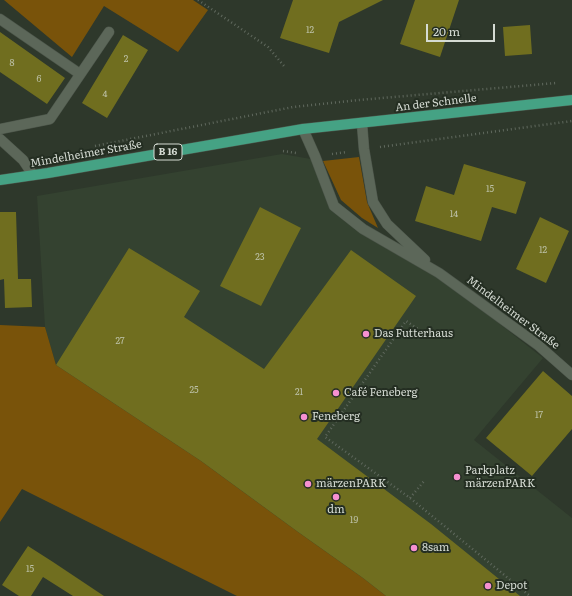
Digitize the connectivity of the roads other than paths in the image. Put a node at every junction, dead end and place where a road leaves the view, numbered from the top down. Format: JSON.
{"nodes":[{"id":1,"x":0,"y":19,"type":"edge"},
{"id":2,"x":109,"y":32,"type":"dead end"},
{"id":3,"x":80,"y":74,"type":"junction"},
{"id":4,"x":572,"y":100,"type":"edge"},
{"id":5,"x":362,"y":124,"type":"junction"},
{"id":6,"x":0,"y":129,"type":"edge"},
{"id":7,"x":303,"y":129,"type":"junction"},
{"id":8,"x":0,"y":139,"type":"edge"},
{"id":9,"x":34,"y":175,"type":"junction"},
{"id":10,"x":0,"y":180,"type":"edge"},
{"id":11,"x":439,"y":273,"type":"junction"},
{"id":12,"x":572,"y":375,"type":"edge"}],
"edges":[{"from":1,"to":3,"type":"street"},
{"from":2,"to":3,"type":"street"},
{"from":3,"to":6,"type":"street"},
{"from":4,"to":5,"type":"main road","name":"An der Schnelle","number":"B 16"},
{"from":5,"to":7,"type":"main road","name":"An der Schnelle","number":"B 16"},
{"from":5,"to":11,"type":"street","name":"Mindelheimer Straße"},
{"from":7,"to":9,"type":"main road","name":"Mindelheimer Straße","number":"B 16"},
{"from":7,"to":11,"type":"street","name":"Mindelheimer Straße"},
{"from":8,"to":9,"type":"street"},
{"from":9,"to":10,"type":"main road","name":"Mindelheimer Straße","number":"B 16"},
{"from":11,"to":12,"type":"street","name":"Mindelheimer Straße"}]}
